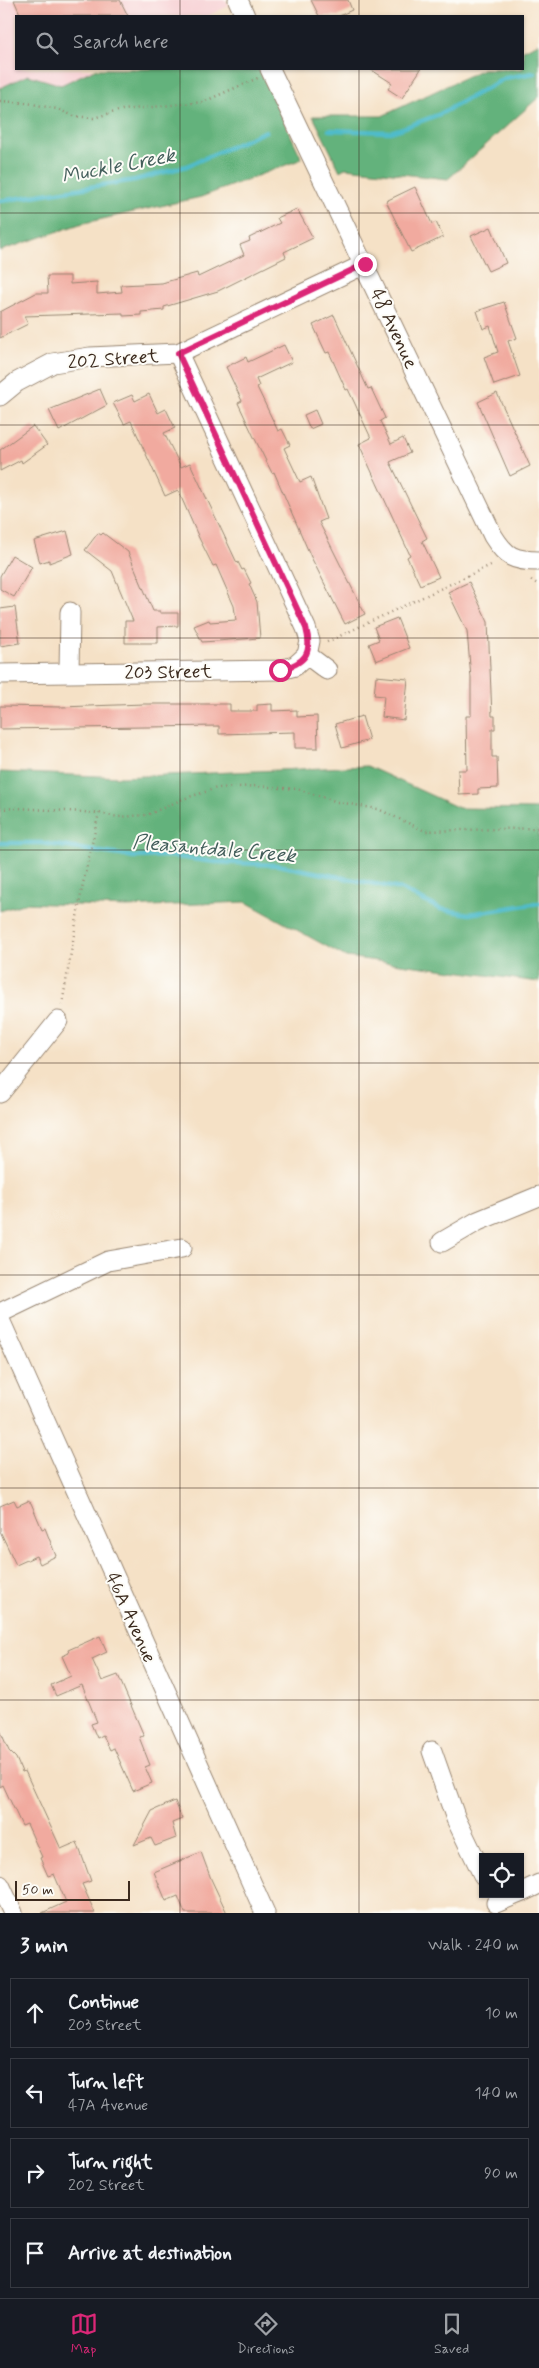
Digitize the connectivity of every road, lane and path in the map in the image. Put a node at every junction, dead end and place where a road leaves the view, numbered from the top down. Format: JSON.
{"nodes":[{"id":1,"x":238,"y":0,"type":"edge"},
{"id":2,"x":245,"y":15,"type":"edge"},
{"id":3,"x":266,"y":73,"type":"edge"},
{"id":4,"x":0,"y":101,"type":"edge"},
{"id":5,"x":365,"y":264,"type":"junction"},
{"id":6,"x":178,"y":353,"type":"junction"},
{"id":7,"x":0,"y":396,"type":"edge"},
{"id":8,"x":539,"y":561,"type":"edge"},
{"id":9,"x":493,"y":564,"type":"dead end"},
{"id":10,"x":531,"y":580,"type":"dead end"},
{"id":11,"x":539,"y":585,"type":"edge"},
{"id":12,"x":70,"y":612,"type":"dead end"},
{"id":13,"x":307,"y":655,"type":"junction"},
{"id":14,"x":327,"y":670,"type":"dead end"},
{"id":15,"x":69,"y":672,"type":"junction"},
{"id":16,"x":0,"y":674,"type":"edge"},
{"id":17,"x":0,"y":810,"type":"edge"},
{"id":18,"x":99,"y":813,"type":"junction"},
{"id":19,"x":539,"y":828,"type":"edge"},
{"id":20,"x":58,"y":1021,"type":"joint"},
{"id":21,"x":0,"y":1093,"type":"edge"},
{"id":22,"x":539,"y":1196,"type":"edge"},
{"id":23,"x":442,"y":1242,"type":"dead end"},
{"id":24,"x":182,"y":1248,"type":"dead end"},
{"id":25,"x":0,"y":1313,"type":"edge"},
{"id":26,"x":0,"y":1320,"type":"edge"},
{"id":27,"x":432,"y":1751,"type":"dead end"},
{"id":28,"x":479,"y":1867,"type":"edge"},
{"id":29,"x":539,"y":1884,"type":"edge"},
{"id":30,"x":0,"y":1885,"type":"edge"},
{"id":31,"x":524,"y":1891,"type":"edge"},
{"id":32,"x":509,"y":1898,"type":"edge"},
{"id":33,"x":496,"y":1904,"type":"edge"},
{"id":34,"x":13,"y":1913,"type":"edge"},
{"id":35,"x":264,"y":1913,"type":"edge"}],
"edges":[{"from":1,"to":2,"type":"street"},
{"from":3,"to":4,"type":"path"},
{"from":3,"to":5,"type":"street","name":"48 Avenue"},
{"from":5,"to":6,"type":"street","name":"202 Street"},
{"from":5,"to":8,"type":"street","name":"48 Avenue"},
{"from":6,"to":7,"type":"street","name":"202 Street"},
{"from":6,"to":13,"type":"street"},
{"from":9,"to":13,"type":"path"},
{"from":10,"to":11,"type":"path"},
{"from":12,"to":15,"type":"street"},
{"from":13,"to":14,"type":"street"},
{"from":13,"to":15,"type":"street","name":"203 Street"},
{"from":15,"to":16,"type":"street","name":"203 Street"},
{"from":17,"to":18,"type":"path"},
{"from":18,"to":19,"type":"path"},
{"from":18,"to":20,"type":"path"},
{"from":20,"to":21,"type":"street"},
{"from":22,"to":23,"type":"street"},
{"from":24,"to":25,"type":"street"},
{"from":26,"to":35,"type":"street","name":"46A Avenue"},
{"from":27,"to":28,"type":"street"},
{"from":29,"to":31,"type":"street"},
{"from":30,"to":34,"type":"street"},
{"from":32,"to":33,"type":"street"}]}
